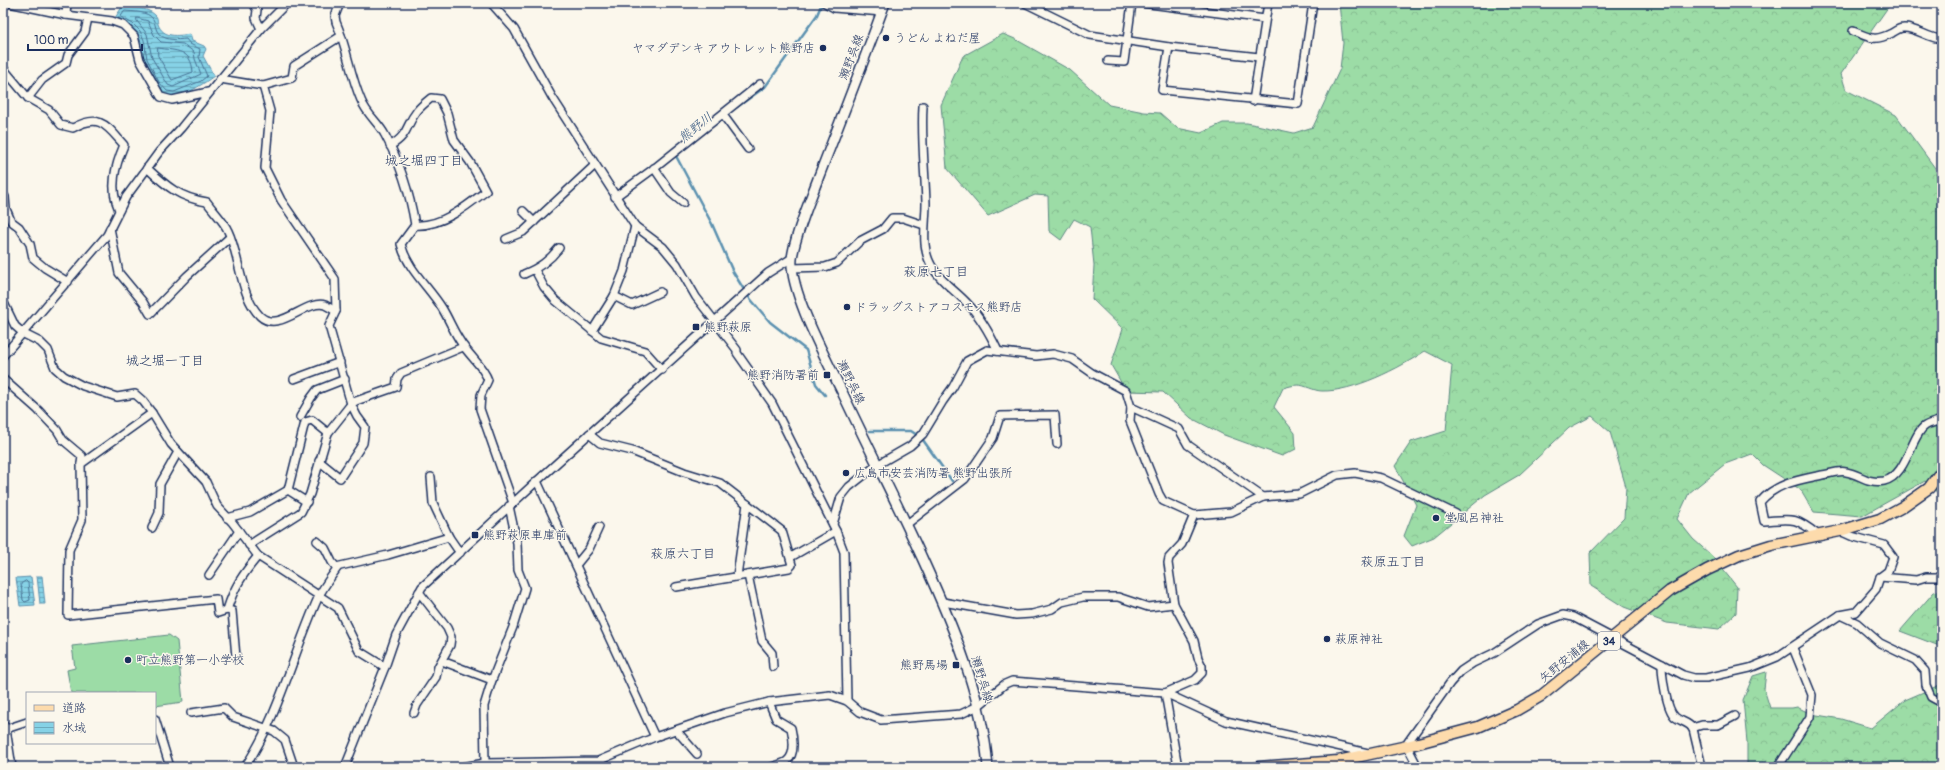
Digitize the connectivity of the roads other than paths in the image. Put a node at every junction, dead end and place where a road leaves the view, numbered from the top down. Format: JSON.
{"nodes":[{"id":1,"x":9,"y":3,"type":"edge"},
{"id":2,"x":67,"y":3,"type":"edge"},
{"id":3,"x":253,"y":3,"type":"edge"},
{"id":4,"x":287,"y":3,"type":"edge"},
{"id":5,"x":340,"y":3,"type":"edge"},
{"id":6,"x":491,"y":3,"type":"edge"},
{"id":7,"x":825,"y":3,"type":"edge"},
{"id":8,"x":885,"y":3,"type":"edge"},
{"id":9,"x":1026,"y":3,"type":"edge"},
{"id":10,"x":1132,"y":3,"type":"edge"},
{"id":11,"x":1142,"y":3,"type":"edge"},
{"id":12,"x":1268,"y":3,"type":"edge"},
{"id":13,"x":1313,"y":3,"type":"edge"},
{"id":14,"x":882,"y":12,"type":"junction"},
{"id":15,"x":66,"y":15,"type":"junction"},
{"id":16,"x":88,"y":18,"type":"junction"},
{"id":17,"x":1265,"y":19,"type":"junction"},
{"id":18,"x":261,"y":29,"type":"junction"},
{"id":19,"x":1854,"y":31,"type":"dead end"},
{"id":20,"x":341,"y":36,"type":"junction"},
{"id":21,"x":1942,"y":38,"type":"edge"},
{"id":22,"x":1127,"y":41,"type":"junction"},
{"id":23,"x":1169,"y":47,"type":"junction"},
{"id":24,"x":1260,"y":56,"type":"junction"},
{"id":25,"x":1108,"y":61,"type":"dead end"},
{"id":26,"x":3,"y":68,"type":"edge"},
{"id":27,"x":220,"y":79,"type":"junction"},
{"id":28,"x":760,"y":84,"type":"dead end"},
{"id":29,"x":263,"y":86,"type":"junction"},
{"id":30,"x":208,"y":92,"type":"junction"},
{"id":31,"x":28,"y":98,"type":"junction"},
{"id":32,"x":1253,"y":101,"type":"junction"},
{"id":33,"x":923,"y":106,"type":"dead end"},
{"id":34,"x":723,"y":115,"type":"junction"},
{"id":35,"x":390,"y":146,"type":"junction"},
{"id":36,"x":748,"y":149,"type":"dead end"},
{"id":37,"x":595,"y":165,"type":"junction"},
{"id":38,"x":147,"y":168,"type":"junction"},
{"id":39,"x":654,"y":168,"type":"junction"},
{"id":40,"x":3,"y":194,"type":"edge"},
{"id":41,"x":615,"y":197,"type":"junction"},
{"id":42,"x":683,"y":203,"type":"dead end"},
{"id":43,"x":119,"y":210,"type":"junction"},
{"id":44,"x":523,"y":211,"type":"dead end"},
{"id":45,"x":534,"y":222,"type":"junction"},
{"id":46,"x":416,"y":225,"type":"junction"},
{"id":47,"x":924,"y":225,"type":"junction"},
{"id":48,"x":635,"y":226,"type":"junction"},
{"id":49,"x":110,"y":228,"type":"junction"},
{"id":50,"x":230,"y":237,"type":"junction"},
{"id":51,"x":506,"y":239,"type":"dead end"},
{"id":52,"x":559,"y":248,"type":"dead end"},
{"id":53,"x":792,"y":258,"type":"junction"},
{"id":54,"x":792,"y":268,"type":"junction"},
{"id":55,"x":535,"y":270,"type":"junction"},
{"id":56,"x":524,"y":274,"type":"dead end"},
{"id":57,"x":68,"y":282,"type":"junction"},
{"id":58,"x":660,"y":292,"type":"dead end"},
{"id":59,"x":614,"y":296,"type":"junction"},
{"id":60,"x":3,"y":301,"type":"edge"},
{"id":61,"x":336,"y":312,"type":"junction"},
{"id":62,"x":716,"y":322,"type":"junction"},
{"id":63,"x":592,"y":331,"type":"junction"},
{"id":64,"x":24,"y":334,"type":"junction"},
{"id":65,"x":464,"y":347,"type":"junction"},
{"id":66,"x":998,"y":351,"type":"junction"},
{"id":67,"x":3,"y":356,"type":"edge"},
{"id":68,"x":340,"y":362,"type":"junction"},
{"id":69,"x":662,"y":370,"type":"junction"},
{"id":70,"x":3,"y":379,"type":"edge"},
{"id":71,"x":294,"y":379,"type":"dead end"},
{"id":72,"x":345,"y":379,"type":"junction"},
{"id":73,"x":351,"y":404,"type":"junction"},
{"id":74,"x":1131,"y":407,"type":"junction"},
{"id":75,"x":152,"y":413,"type":"junction"},
{"id":76,"x":300,"y":417,"type":"dead end"},
{"id":77,"x":1942,"y":420,"type":"edge"},
{"id":78,"x":328,"y":434,"type":"junction"},
{"id":79,"x":589,"y":434,"type":"junction"},
{"id":80,"x":1057,"y":444,"type":"dead end"},
{"id":81,"x":178,"y":452,"type":"junction"},
{"id":82,"x":319,"y":461,"type":"junction"},
{"id":83,"x":81,"y":464,"type":"junction"},
{"id":84,"x":877,"y":465,"type":"junction"},
{"id":85,"x":1942,"y":470,"type":"edge"},
{"id":86,"x":431,"y":477,"type":"dead end"},
{"id":87,"x":537,"y":480,"type":"junction"},
{"id":88,"x":288,"y":490,"type":"junction"},
{"id":89,"x":1263,"y":496,"type":"junction"},
{"id":90,"x":307,"y":502,"type":"junction"},
{"id":91,"x":748,"y":504,"type":"junction"},
{"id":92,"x":511,"y":505,"type":"junction"},
{"id":93,"x":1456,"y":514,"type":"dead end"},
{"id":94,"x":1194,"y":515,"type":"junction"},
{"id":95,"x":227,"y":518,"type":"junction"},
{"id":96,"x":833,"y":524,"type":"junction"},
{"id":97,"x":907,"y":524,"type":"junction"},
{"id":98,"x":599,"y":527,"type":"dead end"},
{"id":99,"x":152,"y":528,"type":"dead end"},
{"id":100,"x":238,"y":531,"type":"junction"},
{"id":101,"x":1840,"y":531,"type":"junction"},
{"id":102,"x":836,"y":532,"type":"junction"},
{"id":103,"x":1817,"y":534,"type":"junction"},
{"id":104,"x":449,"y":537,"type":"junction"},
{"id":105,"x":317,"y":541,"type":"dead end"},
{"id":106,"x":249,"y":545,"type":"junction"},
{"id":107,"x":460,"y":553,"type":"junction"},
{"id":108,"x":258,"y":556,"type":"junction"},
{"id":109,"x":791,"y":557,"type":"junction"},
{"id":110,"x":576,"y":566,"type":"junction"},
{"id":111,"x":338,"y":567,"type":"junction"},
{"id":112,"x":209,"y":575,"type":"dead end"},
{"id":113,"x":748,"y":575,"type":"junction"},
{"id":114,"x":737,"y":576,"type":"junction"},
{"id":115,"x":1942,"y":576,"type":"edge"},
{"id":116,"x":1880,"y":577,"type":"junction"},
{"id":117,"x":676,"y":587,"type":"dead end"},
{"id":118,"x":419,"y":592,"type":"junction"},
{"id":119,"x":318,"y":596,"type":"junction"},
{"id":120,"x":942,"y":602,"type":"junction"},
{"id":121,"x":1174,"y":604,"type":"junction"},
{"id":122,"x":227,"y":610,"type":"junction"},
{"id":123,"x":1840,"y":615,"type":"junction"},
{"id":124,"x":1612,"y":638,"type":"junction"},
{"id":125,"x":1793,"y":648,"type":"junction"},
{"id":126,"x":236,"y":657,"type":"dead end"},
{"id":127,"x":442,"y":661,"type":"junction"},
{"id":128,"x":1662,"y":664,"type":"junction"},
{"id":129,"x":385,"y":667,"type":"junction"},
{"id":130,"x":773,"y":668,"type":"dead end"},
{"id":131,"x":492,"y":680,"type":"junction"},
{"id":132,"x":1165,"y":693,"type":"junction"},
{"id":133,"x":847,"y":701,"type":"junction"},
{"id":134,"x":769,"y":702,"type":"junction"},
{"id":135,"x":1942,"y":703,"type":"edge"},
{"id":136,"x":978,"y":706,"type":"junction"},
{"id":137,"x":191,"y":712,"type":"dead end"},
{"id":138,"x":414,"y":713,"type":"dead end"},
{"id":139,"x":1735,"y":716,"type":"dead end"},
{"id":140,"x":26,"y":722,"type":"edge"},
{"id":141,"x":156,"y":723,"type":"edge"},
{"id":142,"x":4,"y":726,"type":"edge"},
{"id":143,"x":1692,"y":728,"type":"junction"},
{"id":144,"x":266,"y":730,"type":"junction"},
{"id":145,"x":676,"y":730,"type":"junction"},
{"id":146,"x":655,"y":737,"type":"junction"},
{"id":147,"x":1408,"y":746,"type":"junction"},
{"id":148,"x":698,"y":754,"type":"dead end"},
{"id":149,"x":1372,"y":754,"type":"junction"},
{"id":150,"x":485,"y":763,"type":"junction"},
{"id":151,"x":1300,"y":765,"type":"edge"},
{"id":152,"x":12,"y":767,"type":"edge"},
{"id":153,"x":170,"y":767,"type":"edge"},
{"id":154,"x":245,"y":767,"type":"edge"},
{"id":155,"x":294,"y":767,"type":"edge"},
{"id":156,"x":345,"y":767,"type":"edge"},
{"id":157,"x":462,"y":767,"type":"edge"},
{"id":158,"x":772,"y":767,"type":"edge"},
{"id":159,"x":988,"y":767,"type":"edge"},
{"id":160,"x":1178,"y":767,"type":"edge"},
{"id":161,"x":1258,"y":767,"type":"edge"},
{"id":162,"x":1418,"y":767,"type":"edge"},
{"id":163,"x":1702,"y":767,"type":"edge"},
{"id":164,"x":1778,"y":767,"type":"edge"}],
"edges":[{"from":1,"to":15,"type":"street"},
{"from":2,"to":15,"type":"street"},
{"from":3,"to":18,"type":"street"},
{"from":4,"to":18,"type":"street"},
{"from":5,"to":20,"type":"street"},
{"from":6,"to":37,"type":"street"},
{"from":7,"to":14,"type":"street"},
{"from":8,"to":14,"type":"main road","name":"瀬野呉線"},
{"from":9,"to":22,"type":"street"},
{"from":10,"to":22,"type":"street"},
{"from":11,"to":17,"type":"street"},
{"from":12,"to":17,"type":"street"},
{"from":13,"to":32,"type":"street"},
{"from":14,"to":53,"type":"main road","name":"瀬野呉線"},
{"from":15,"to":16,"type":"street"},
{"from":16,"to":30,"type":"street"},
{"from":16,"to":31,"type":"street"},
{"from":17,"to":24,"type":"street"},
{"from":18,"to":27,"type":"street"},
{"from":19,"to":21,"type":"street"},
{"from":20,"to":29,"type":"street"},
{"from":20,"to":35,"type":"street"},
{"from":22,"to":23,"type":"street"},
{"from":22,"to":25,"type":"street"},
{"from":23,"to":24,"type":"street"},
{"from":23,"to":32,"type":"street"},
{"from":24,"to":32,"type":"street"},
{"from":26,"to":31,"type":"street"},
{"from":27,"to":29,"type":"street"},
{"from":27,"to":30,"type":"street"},
{"from":28,"to":34,"type":"street"},
{"from":29,"to":61,"type":"street"},
{"from":30,"to":38,"type":"street"},
{"from":31,"to":43,"type":"street"},
{"from":33,"to":47,"type":"street"},
{"from":34,"to":36,"type":"street"},
{"from":34,"to":39,"type":"street"},
{"from":35,"to":46,"type":"street"},
{"from":35,"to":46,"type":"street"},
{"from":37,"to":41,"type":"street"},
{"from":37,"to":45,"type":"street"},
{"from":38,"to":43,"type":"street"},
{"from":38,"to":50,"type":"street"},
{"from":39,"to":41,"type":"street"},
{"from":39,"to":42,"type":"street"},
{"from":40,"to":57,"type":"street"},
{"from":41,"to":48,"type":"street"},
{"from":43,"to":49,"type":"street"},
{"from":44,"to":45,"type":"street"},
{"from":45,"to":51,"type":"street"},
{"from":46,"to":65,"type":"street"},
{"from":47,"to":54,"type":"street"},
{"from":47,"to":66,"type":"street"},
{"from":48,"to":59,"type":"street"},
{"from":48,"to":62,"type":"street"},
{"from":49,"to":50,"type":"street"},
{"from":49,"to":57,"type":"street"},
{"from":50,"to":61,"type":"street"},
{"from":52,"to":55,"type":"street"},
{"from":53,"to":54,"type":"main road","name":"瀬野呉線"},
{"from":53,"to":62,"type":"street"},
{"from":54,"to":84,"type":"main road","name":"瀬野呉線"},
{"from":55,"to":56,"type":"street"},
{"from":55,"to":63,"type":"street"},
{"from":57,"to":64,"type":"street"},
{"from":58,"to":59,"type":"street"},
{"from":59,"to":63,"type":"street"},
{"from":60,"to":64,"type":"street"},
{"from":61,"to":68,"type":"street"},
{"from":62,"to":69,"type":"street"},
{"from":62,"to":96,"type":"street"},
{"from":63,"to":69,"type":"street"},
{"from":64,"to":67,"type":"street"},
{"from":64,"to":75,"type":"street"},
{"from":65,"to":73,"type":"street"},
{"from":65,"to":92,"type":"street"},
{"from":66,"to":74,"type":"street"},
{"from":66,"to":84,"type":"street"},
{"from":68,"to":71,"type":"street"},
{"from":68,"to":72,"type":"street"},
{"from":69,"to":79,"type":"street"},
{"from":70,"to":83,"type":"street"},
{"from":72,"to":73,"type":"street"},
{"from":72,"to":76,"type":"street"},
{"from":73,"to":78,"type":"street"},
{"from":73,"to":82,"type":"street"},
{"from":74,"to":89,"type":"street"},
{"from":74,"to":94,"type":"street"},
{"from":75,"to":81,"type":"street"},
{"from":75,"to":83,"type":"street"},
{"from":77,"to":103,"type":"street"},
{"from":78,"to":82,"type":"street"},
{"from":78,"to":88,"type":"street"},
{"from":79,"to":87,"type":"street"},
{"from":79,"to":91,"type":"street"},
{"from":80,"to":97,"type":"street"},
{"from":81,"to":95,"type":"street"},
{"from":81,"to":99,"type":"street"},
{"from":82,"to":90,"type":"street"},
{"from":83,"to":122,"type":"street"},
{"from":84,"to":96,"type":"street"},
{"from":84,"to":97,"type":"main road","name":"瀬野呉線"},
{"from":85,"to":101,"type":"main road","name":"矢野安浦線","number":"34"},
{"from":86,"to":104,"type":"street"},
{"from":87,"to":92,"type":"street"},
{"from":87,"to":110,"type":"street"},
{"from":88,"to":90,"type":"street"},
{"from":88,"to":95,"type":"street"},
{"from":89,"to":93,"type":"street"},
{"from":89,"to":94,"type":"street"},
{"from":90,"to":106,"type":"street"},
{"from":91,"to":109,"type":"street"},
{"from":91,"to":114,"type":"street"},
{"from":92,"to":107,"type":"street"},
{"from":92,"to":131,"type":"street"},
{"from":94,"to":121,"type":"street"},
{"from":95,"to":100,"type":"street"},
{"from":96,"to":102,"type":"street"},
{"from":97,"to":120,"type":"main road","name":"瀬野呉線"},
{"from":98,"to":110,"type":"street"},
{"from":100,"to":106,"type":"street"},
{"from":100,"to":112,"type":"street"},
{"from":101,"to":103,"type":"main road","name":"矢野安浦線","number":"34"},
{"from":101,"to":116,"type":"street"},
{"from":102,"to":109,"type":"street"},
{"from":102,"to":133,"type":"street"},
{"from":103,"to":124,"type":"main road","name":"矢野安浦線","number":"34"},
{"from":104,"to":107,"type":"street"},
{"from":104,"to":111,"type":"street"},
{"from":105,"to":111,"type":"street"},
{"from":106,"to":108,"type":"street"},
{"from":107,"to":118,"type":"street"},
{"from":108,"to":119,"type":"street"},
{"from":108,"to":122,"type":"street"},
{"from":109,"to":113,"type":"street"},
{"from":110,"to":146,"type":"street"},
{"from":111,"to":119,"type":"street"},
{"from":113,"to":114,"type":"street"},
{"from":113,"to":130,"type":"street"},
{"from":114,"to":117,"type":"street"},
{"from":115,"to":116,"type":"street"},
{"from":116,"to":123,"type":"street"},
{"from":118,"to":127,"type":"street"},
{"from":118,"to":129,"type":"street"},
{"from":119,"to":129,"type":"street"},
{"from":119,"to":144,"type":"street"},
{"from":120,"to":121,"type":"street"},
{"from":120,"to":136,"type":"main road","name":"瀬野呉線"},
{"from":121,"to":132,"type":"street"},
{"from":122,"to":126,"type":"street"},
{"from":123,"to":125,"type":"street"},
{"from":123,"to":135,"type":"street"},
{"from":124,"to":128,"type":"street"},
{"from":124,"to":147,"type":"main road","name":"矢野安浦線","number":"34"},
{"from":124,"to":147,"type":"street"},
{"from":125,"to":128,"type":"street"},
{"from":125,"to":164,"type":"street"},
{"from":127,"to":131,"type":"street"},
{"from":127,"to":138,"type":"street"},
{"from":128,"to":143,"type":"street"},
{"from":129,"to":156,"type":"street"},
{"from":131,"to":150,"type":"street"},
{"from":132,"to":136,"type":"street"},
{"from":132,"to":149,"type":"street"},
{"from":132,"to":160,"type":"street"},
{"from":133,"to":134,"type":"street"},
{"from":133,"to":136,"type":"street"},
{"from":134,"to":145,"type":"street"},
{"from":134,"to":158,"type":"street"},
{"from":136,"to":159,"type":"main road","name":"瀬野呉線"},
{"from":137,"to":144,"type":"street"},
{"from":139,"to":143,"type":"street"},
{"from":140,"to":142,"type":"street"},
{"from":141,"to":153,"type":"street"},
{"from":142,"to":152,"type":"street"},
{"from":143,"to":163,"type":"street"},
{"from":144,"to":154,"type":"street"},
{"from":144,"to":155,"type":"street"},
{"from":145,"to":146,"type":"street"},
{"from":145,"to":148,"type":"street"},
{"from":146,"to":150,"type":"street"},
{"from":147,"to":149,"type":"main road","name":"矢野安浦線","number":"34"},
{"from":147,"to":162,"type":"street"},
{"from":149,"to":151,"type":"main road","name":"矢野安浦線","number":"34"},
{"from":150,"to":157,"type":"street"},
{"from":151,"to":161,"type":"main road","name":"矢野安浦線","number":"34"}]}
